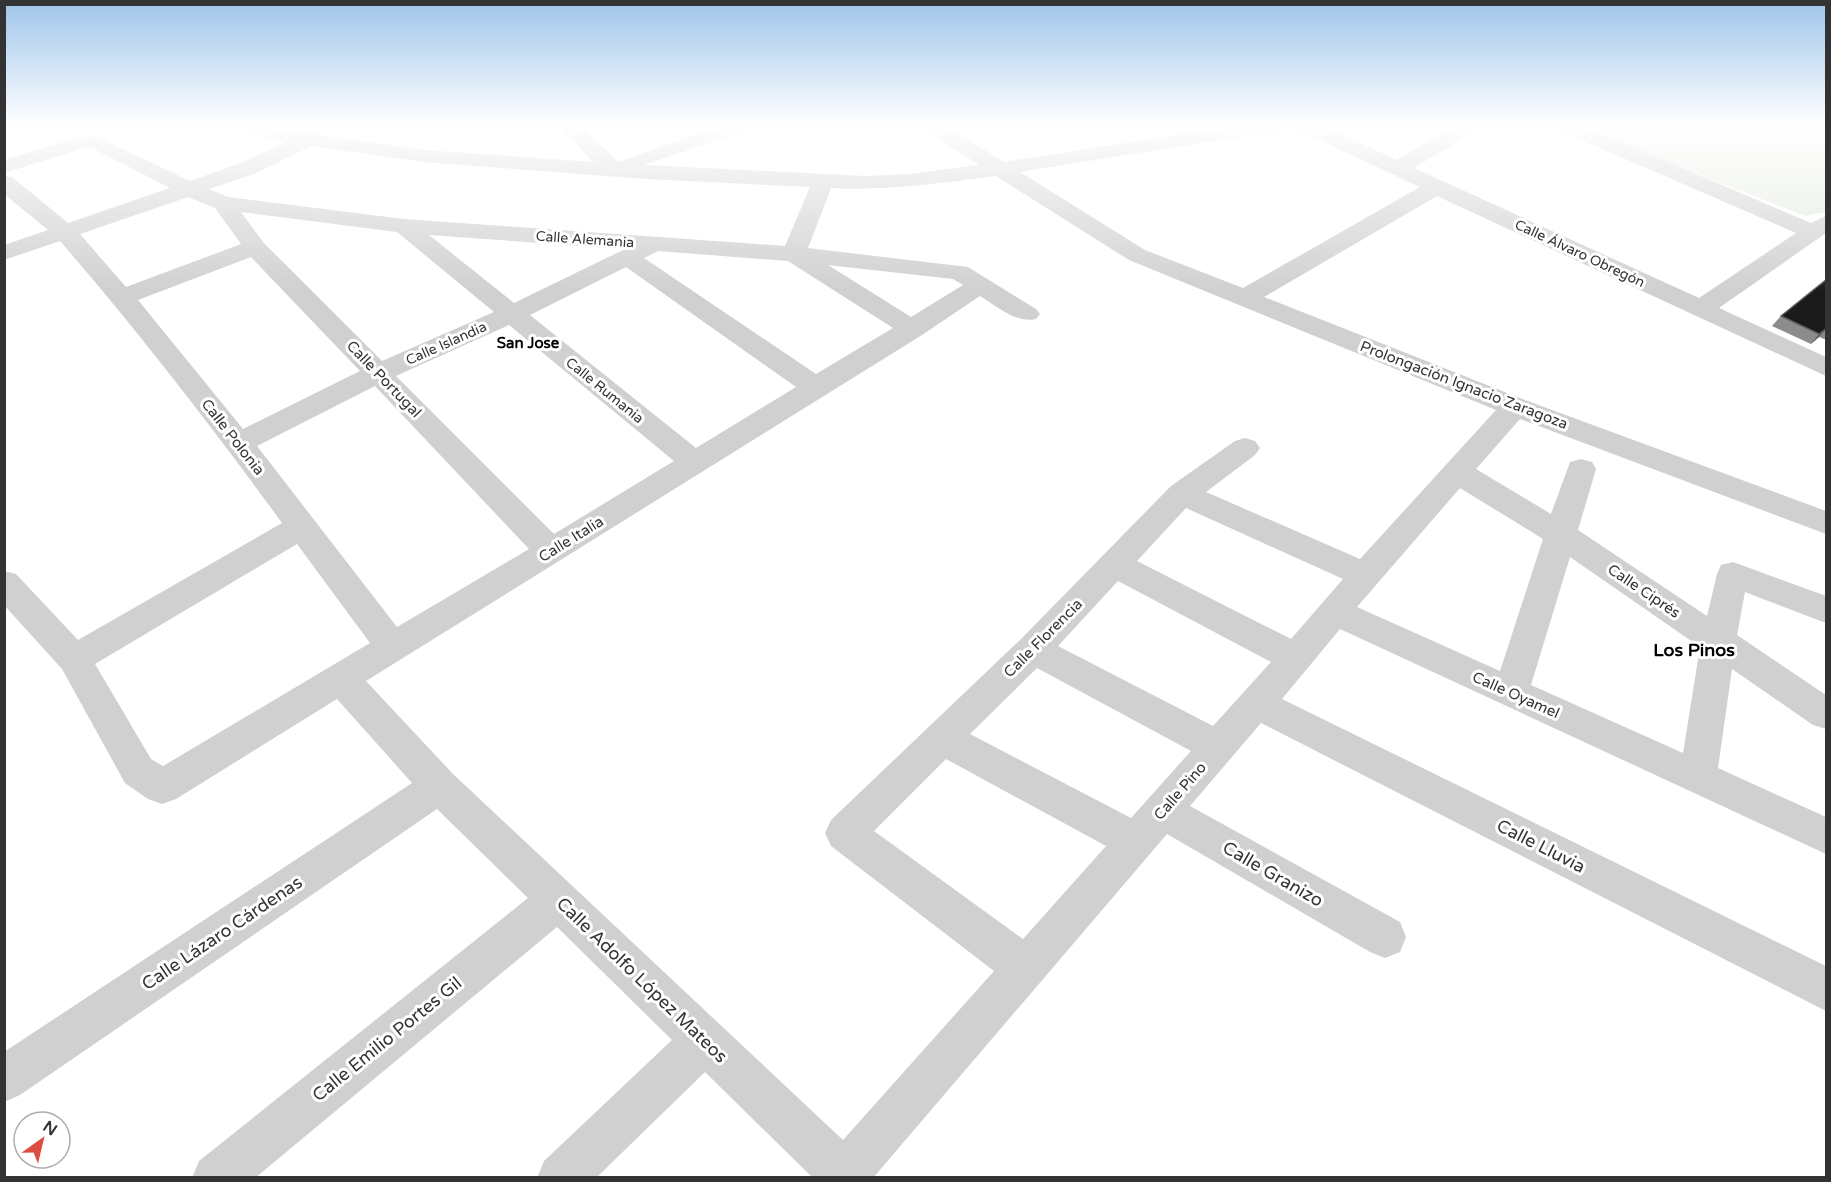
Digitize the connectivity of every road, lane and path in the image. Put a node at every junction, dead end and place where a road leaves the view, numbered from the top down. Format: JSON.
{"nodes":[{"id":1,"x":170,"y":179,"type":"edge"},
{"id":2,"x":217,"y":179,"type":"edge"},
{"id":3,"x":793,"y":179,"type":"edge"},
{"id":4,"x":912,"y":179,"type":"edge"},
{"id":5,"x":1015,"y":179,"type":"edge"},
{"id":6,"x":1423,"y":179,"type":"edge"},
{"id":7,"x":1704,"y":179,"type":"edge"},
{"id":8,"x":823,"y":181,"type":"junction"},
{"id":9,"x":4,"y":182,"type":"edge"},
{"id":10,"x":1438,"y":186,"type":"junction"},
{"id":11,"x":189,"y":189,"type":"junction"},
{"id":12,"x":224,"y":202,"type":"junction"},
{"id":13,"x":1823,"y":225,"type":"edge"},
{"id":14,"x":404,"y":226,"type":"junction"},
{"id":15,"x":65,"y":232,"type":"junction"},
{"id":16,"x":654,"y":244,"type":"junction"},
{"id":17,"x":255,"y":247,"type":"junction"},
{"id":18,"x":4,"y":253,"type":"edge"},
{"id":19,"x":794,"y":254,"type":"junction"},
{"id":20,"x":627,"y":257,"type":"junction"},
{"id":21,"x":979,"y":286,"type":"junction"},
{"id":22,"x":122,"y":297,"type":"junction"},
{"id":23,"x":1244,"y":298,"type":"junction"},
{"id":24,"x":1700,"y":309,"type":"junction"},
{"id":25,"x":512,"y":314,"type":"junction"},
{"id":26,"x":1027,"y":314,"type":"dead end"},
{"id":27,"x":913,"y":329,"type":"junction"},
{"id":28,"x":1827,"y":367,"type":"edge"},
{"id":29,"x":379,"y":373,"type":"junction"},
{"id":30,"x":817,"y":388,"type":"junction"},
{"id":31,"x":1515,"y":407,"type":"junction"},
{"id":32,"x":239,"y":443,"type":"junction"},
{"id":33,"x":1245,"y":448,"type":"dead end"},
{"id":34,"x":695,"y":463,"type":"junction"},
{"id":35,"x":1581,"y":470,"type":"dead end"},
{"id":36,"x":1458,"y":472,"type":"junction"},
{"id":37,"x":1182,"y":494,"type":"junction"},
{"id":38,"x":1827,"y":523,"type":"edge"},
{"id":39,"x":301,"y":527,"type":"junction"},
{"id":40,"x":1561,"y":535,"type":"junction"},
{"id":41,"x":551,"y":551,"type":"junction"},
{"id":42,"x":1116,"y":565,"type":"junction"},
{"id":43,"x":1365,"y":575,"type":"junction"},
{"id":44,"x":4,"y":583,"type":"edge"},
{"id":45,"x":1827,"y":610,"type":"edge"},
{"id":46,"x":1335,"y":612,"type":"junction"},
{"id":47,"x":1718,"y":642,"type":"junction"},
{"id":48,"x":393,"y":648,"type":"junction"},
{"id":49,"x":1034,"y":649,"type":"junction"},
{"id":50,"x":1296,"y":658,"type":"junction"},
{"id":51,"x":74,"y":659,"type":"junction"},
{"id":52,"x":341,"y":679,"type":"junction"},
{"id":53,"x":1511,"y":693,"type":"junction"},
{"id":54,"x":1256,"y":703,"type":"junction"},
{"id":55,"x":1827,"y":714,"type":"edge"},
{"id":56,"x":942,"y":738,"type":"junction"},
{"id":57,"x":1218,"y":747,"type":"junction"},
{"id":58,"x":1698,"y":776,"type":"junction"},
{"id":59,"x":439,"y":786,"type":"junction"},
{"id":60,"x":1162,"y":811,"type":"junction"},
{"id":61,"x":1827,"y":836,"type":"edge"},
{"id":62,"x":1136,"y":841,"type":"junction"},
{"id":63,"x":558,"y":900,"type":"junction"},
{"id":64,"x":1385,"y":937,"type":"dead end"},
{"id":65,"x":1025,"y":968,"type":"junction"},
{"id":66,"x":1827,"y":989,"type":"edge"},
{"id":67,"x":705,"y":1040,"type":"junction"},
{"id":68,"x":4,"y":1079,"type":"edge"},
{"id":69,"x":843,"y":1176,"type":"edge"},
{"id":70,"x":216,"y":1178,"type":"edge"},
{"id":71,"x":561,"y":1178,"type":"edge"}],
"edges":[{"from":1,"to":11,"type":"street","name":"Calle Alemania"},
{"from":2,"to":11,"type":"street"},
{"from":3,"to":8,"type":"street"},
{"from":4,"to":8,"type":"street"},
{"from":5,"to":23,"type":"street","name":"Prolongación Ignacio Zaragoza"},
{"from":6,"to":10,"type":"street","name":"Calle Álvaro Obregón"},
{"from":7,"to":13,"type":"street"},
{"from":8,"to":19,"type":"street"},
{"from":9,"to":15,"type":"street","name":"Calle Polonia"},
{"from":10,"to":23,"type":"street"},
{"from":10,"to":24,"type":"street","name":"Calle Álvaro Obregón"},
{"from":11,"to":12,"type":"street","name":"Calle Alemania"},
{"from":11,"to":15,"type":"street"},
{"from":12,"to":14,"type":"street","name":"Calle Alemania"},
{"from":12,"to":17,"type":"street","name":"Calle Portugal"},
{"from":13,"to":24,"type":"street"},
{"from":14,"to":16,"type":"street","name":"Calle Alemania"},
{"from":14,"to":25,"type":"street","name":"Calle Rumania"},
{"from":15,"to":18,"type":"street"},
{"from":15,"to":22,"type":"street","name":"Calle Polonia"},
{"from":16,"to":19,"type":"street","name":"Calle Alemania"},
{"from":16,"to":20,"type":"street","name":"Calle Islandia"},
{"from":17,"to":22,"type":"street"},
{"from":17,"to":29,"type":"street","name":"Calle Portugal"},
{"from":19,"to":21,"type":"street","name":"Calle Alemania"},
{"from":19,"to":27,"type":"street"},
{"from":20,"to":25,"type":"street","name":"Calle Islandia"},
{"from":20,"to":30,"type":"street"},
{"from":21,"to":26,"type":"street","name":"Calle Alemania"},
{"from":21,"to":27,"type":"street","name":"Calle Italia"},
{"from":22,"to":32,"type":"street","name":"Calle Polonia"},
{"from":23,"to":31,"type":"street","name":"Prolongación Ignacio Zaragoza"},
{"from":24,"to":28,"type":"street","name":"Calle Álvaro Obregón"},
{"from":25,"to":29,"type":"street","name":"Calle Islandia"},
{"from":25,"to":34,"type":"street","name":"Calle Rumania"},
{"from":27,"to":30,"type":"street","name":"Calle Italia"},
{"from":29,"to":32,"type":"street","name":"Calle Islandia"},
{"from":29,"to":41,"type":"street","name":"Calle Portugal"},
{"from":30,"to":34,"type":"street","name":"Calle Italia"},
{"from":31,"to":36,"type":"street","name":"Calle Pino"},
{"from":31,"to":38,"type":"street","name":"Prolongación Ignacio Zaragoza"},
{"from":32,"to":39,"type":"street","name":"Calle Polonia"},
{"from":33,"to":37,"type":"street","name":"Calle Florencia"},
{"from":34,"to":41,"type":"street","name":"Calle Italia"},
{"from":35,"to":40,"type":"street"},
{"from":36,"to":40,"type":"street","name":"Calle Ciprés"},
{"from":36,"to":43,"type":"street","name":"Calle Pino"},
{"from":37,"to":42,"type":"street","name":"Calle Florencia"},
{"from":37,"to":43,"type":"street"},
{"from":39,"to":48,"type":"street","name":"Calle Polonia"},
{"from":39,"to":51,"type":"street"},
{"from":40,"to":47,"type":"street","name":"Calle Ciprés"},
{"from":40,"to":53,"type":"street"},
{"from":41,"to":48,"type":"street","name":"Calle Italia"},
{"from":42,"to":49,"type":"street","name":"Calle Florencia"},
{"from":42,"to":50,"type":"street"},
{"from":43,"to":46,"type":"street","name":"Calle Pino"},
{"from":44,"to":51,"type":"street"},
{"from":45,"to":47,"type":"street"},
{"from":46,"to":50,"type":"street","name":"Calle Pino"},
{"from":46,"to":53,"type":"street","name":"Calle Oyamel"},
{"from":47,"to":55,"type":"street","name":"Calle Ciprés"},
{"from":47,"to":58,"type":"street"},
{"from":48,"to":52,"type":"street","name":"Calle Italia"},
{"from":49,"to":56,"type":"street","name":"Calle Florencia"},
{"from":49,"to":57,"type":"street"},
{"from":50,"to":54,"type":"street","name":"Calle Pino"},
{"from":51,"to":52,"type":"street","name":"Calle Italia"},
{"from":52,"to":59,"type":"street"},
{"from":53,"to":58,"type":"street","name":"Calle Oyamel"},
{"from":54,"to":57,"type":"street","name":"Calle Pino"},
{"from":54,"to":66,"type":"street","name":"Calle Lluvia"},
{"from":56,"to":62,"type":"street"},
{"from":56,"to":65,"type":"street","name":"Calle Florencia"},
{"from":57,"to":60,"type":"street","name":"Calle Pino"},
{"from":58,"to":61,"type":"street","name":"Calle Oyamel"},
{"from":59,"to":63,"type":"street","name":"Calle Adolfo López Mateos"},
{"from":59,"to":68,"type":"street","name":"Calle Lázaro Cárdenas"},
{"from":60,"to":62,"type":"street","name":"Calle Pino"},
{"from":60,"to":64,"type":"street","name":"Calle Granizo"},
{"from":62,"to":65,"type":"street","name":"Calle Pino"},
{"from":63,"to":67,"type":"street","name":"Calle Adolfo López Mateos"},
{"from":63,"to":70,"type":"street","name":"Calle Emilio Portes Gil"},
{"from":65,"to":69,"type":"street","name":"Calle Pino"},
{"from":67,"to":69,"type":"street","name":"Calle Adolfo López Mateos"},
{"from":67,"to":71,"type":"street"}]}
